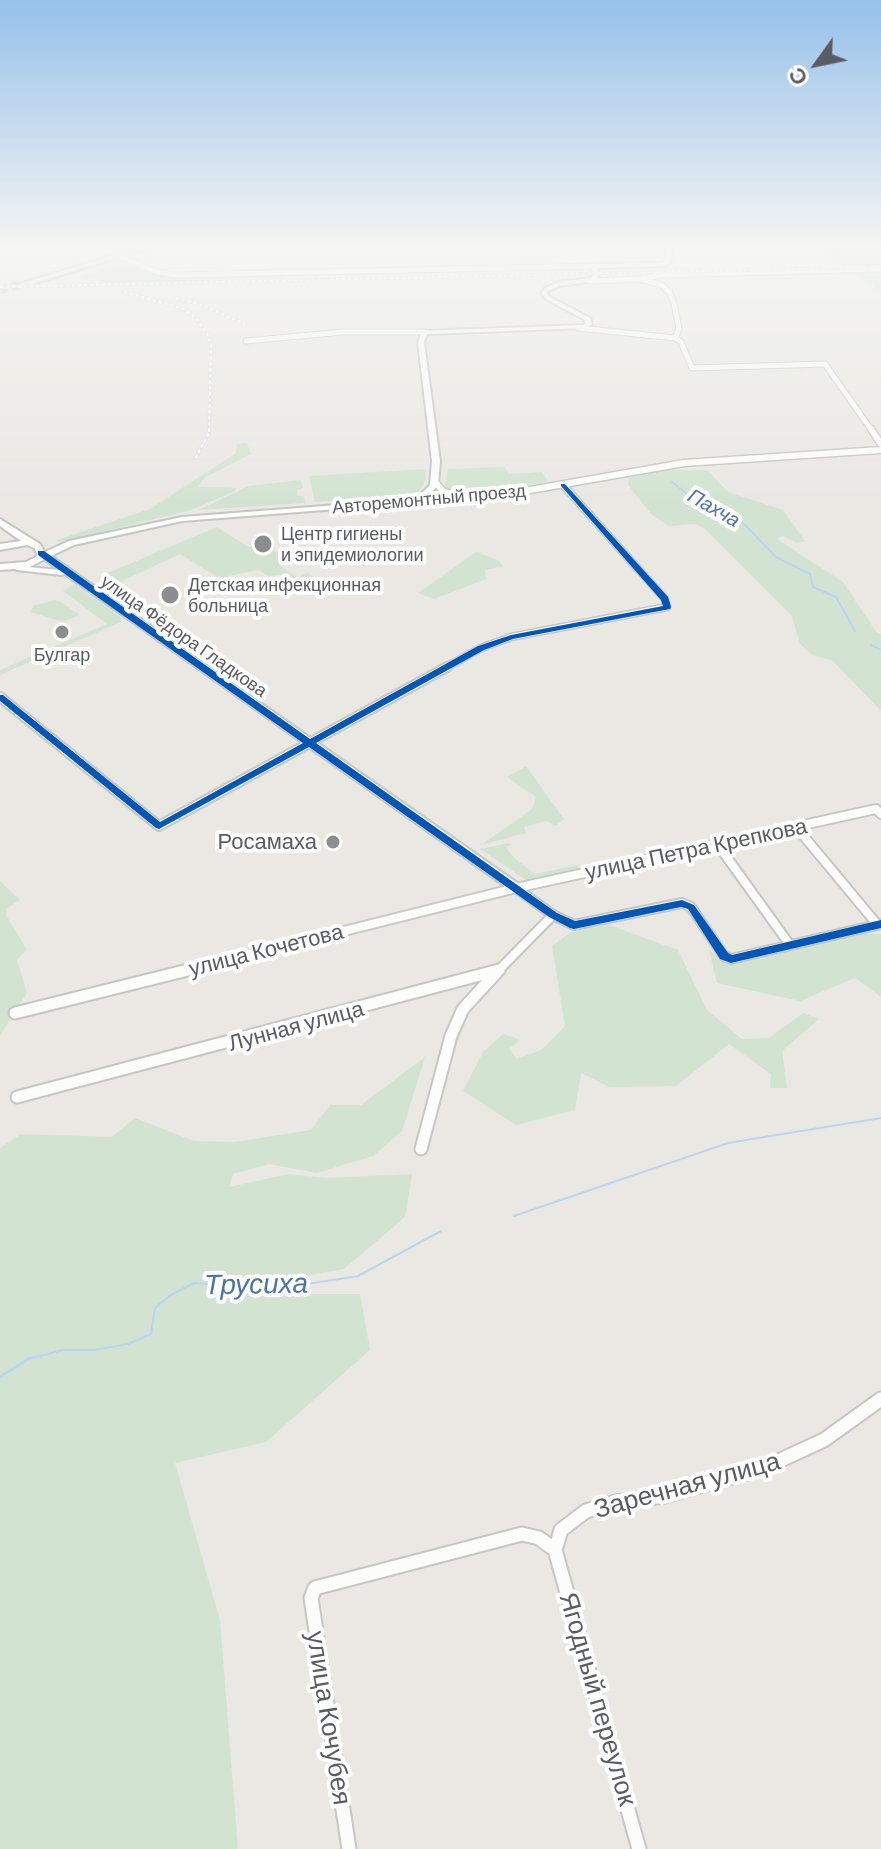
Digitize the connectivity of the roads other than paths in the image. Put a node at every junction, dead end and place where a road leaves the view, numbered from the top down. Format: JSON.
{"nodes":[{"id":1,"x":490,"y":330,"type":"edge"},
{"id":2,"x":622,"y":330,"type":"edge"},
{"id":3,"x":678,"y":330,"type":"edge"},
{"id":4,"x":424,"y":332,"type":"junction"},
{"id":5,"x":675,"y":338,"type":"junction"},
{"id":6,"x":246,"y":341,"type":"dead end"},
{"id":7,"x":881,"y":444,"type":"edge"},
{"id":8,"x":881,"y":450,"type":"edge"},
{"id":9,"x":435,"y":482,"type":"junction"},
{"id":10,"x":563,"y":485,"type":"junction"},
{"id":11,"x":468,"y":498,"type":"junction"},
{"id":12,"x":402,"y":502,"type":"junction"},
{"id":13,"x":0,"y":522,"type":"edge"},
{"id":14,"x":0,"y":536,"type":"edge"},
{"id":15,"x":72,"y":543,"type":"junction"},
{"id":16,"x":33,"y":544,"type":"junction"},
{"id":17,"x":0,"y":546,"type":"edge"},
{"id":18,"x":42,"y":555,"type":"junction"},
{"id":19,"x":0,"y":567,"type":"edge"},
{"id":20,"x":17,"y":568,"type":"junction"},
{"id":21,"x":76,"y":580,"type":"junction"},
{"id":22,"x":0,"y":697,"type":"edge"},
{"id":23,"x":310,"y":743,"type":"junction"},
{"id":24,"x":879,"y":811,"type":"edge"},
{"id":25,"x":797,"y":828,"type":"junction"},
{"id":26,"x":718,"y":845,"type":"junction"},
{"id":27,"x":516,"y":888,"type":"junction"},
{"id":28,"x":553,"y":915,"type":"junction"},
{"id":29,"x":878,"y":924,"type":"edge"},
{"id":30,"x":790,"y":945,"type":"junction"},
{"id":31,"x":497,"y":972,"type":"junction"},
{"id":32,"x":15,"y":1013,"type":"dead end"},
{"id":33,"x":17,"y":1097,"type":"dead end"},
{"id":34,"x":421,"y":1149,"type":"dead end"},
{"id":35,"x":881,"y":1399,"type":"edge"},
{"id":36,"x":555,"y":1550,"type":"junction"},
{"id":37,"x":349,"y":1849,"type":"edge"},
{"id":38,"x":639,"y":1849,"type":"edge"}],
"edges":[{"from":1,"to":4,"type":"street"},
{"from":2,"to":5,"type":"street"},
{"from":3,"to":5,"type":"street"},
{"from":4,"to":6,"type":"street"},
{"from":4,"to":9,"type":"street"},
{"from":5,"to":7,"type":"street"},
{"from":8,"to":10,"type":"street","name":"Авторемонтный проезд"},
{"from":9,"to":11,"type":"street"},
{"from":9,"to":12,"type":"street"},
{"from":10,"to":11,"type":"street","name":"Авторемонтный проезд"},
{"from":10,"to":23,"type":"street"},
{"from":11,"to":12,"type":"street","name":"Авторемонтный проезд"},
{"from":12,"to":15,"type":"street","name":"Авторемонтный проезд"},
{"from":13,"to":16,"type":"main road"},
{"from":14,"to":17,"type":"main road"},
{"from":15,"to":16,"type":"street","name":"Авторемонтный проезд"},
{"from":15,"to":18,"type":"street","name":"Авторемонтный проезд"},
{"from":16,"to":17,"type":"main road"},
{"from":16,"to":18,"type":"main road"},
{"from":18,"to":20,"type":"main road"},
{"from":18,"to":21,"type":"street","name":"улица Фёдора Гладкова"},
{"from":19,"to":20,"type":"main road"},
{"from":20,"to":21,"type":"street","name":"улица Фёдора Гладкова"},
{"from":21,"to":23,"type":"street","name":"улица Фёдора Гладкова"},
{"from":22,"to":23,"type":"street"},
{"from":23,"to":27,"type":"street","name":"улица Фёдора Гладкова"},
{"from":24,"to":25,"type":"street","name":"улица Петра Крепкова"},
{"from":25,"to":26,"type":"street","name":"улица Петра Крепкова"},
{"from":25,"to":29,"type":"street"},
{"from":26,"to":27,"type":"street","name":"улица Петра Крепкова"},
{"from":26,"to":30,"type":"street"},
{"from":27,"to":28,"type":"street","name":"улица Фёдора Гладкова"},
{"from":27,"to":32,"type":"street","name":"улица Кочетова"},
{"from":28,"to":30,"type":"street"},
{"from":28,"to":31,"type":"street"},
{"from":29,"to":30,"type":"street"},
{"from":31,"to":33,"type":"street","name":"Лунная улица"},
{"from":31,"to":34,"type":"street"},
{"from":35,"to":36,"type":"street","name":"Заречная улица"},
{"from":36,"to":37,"type":"street","name":"улица Кочубея"},
{"from":36,"to":38,"type":"street","name":"Ягодный переулок"}]}
